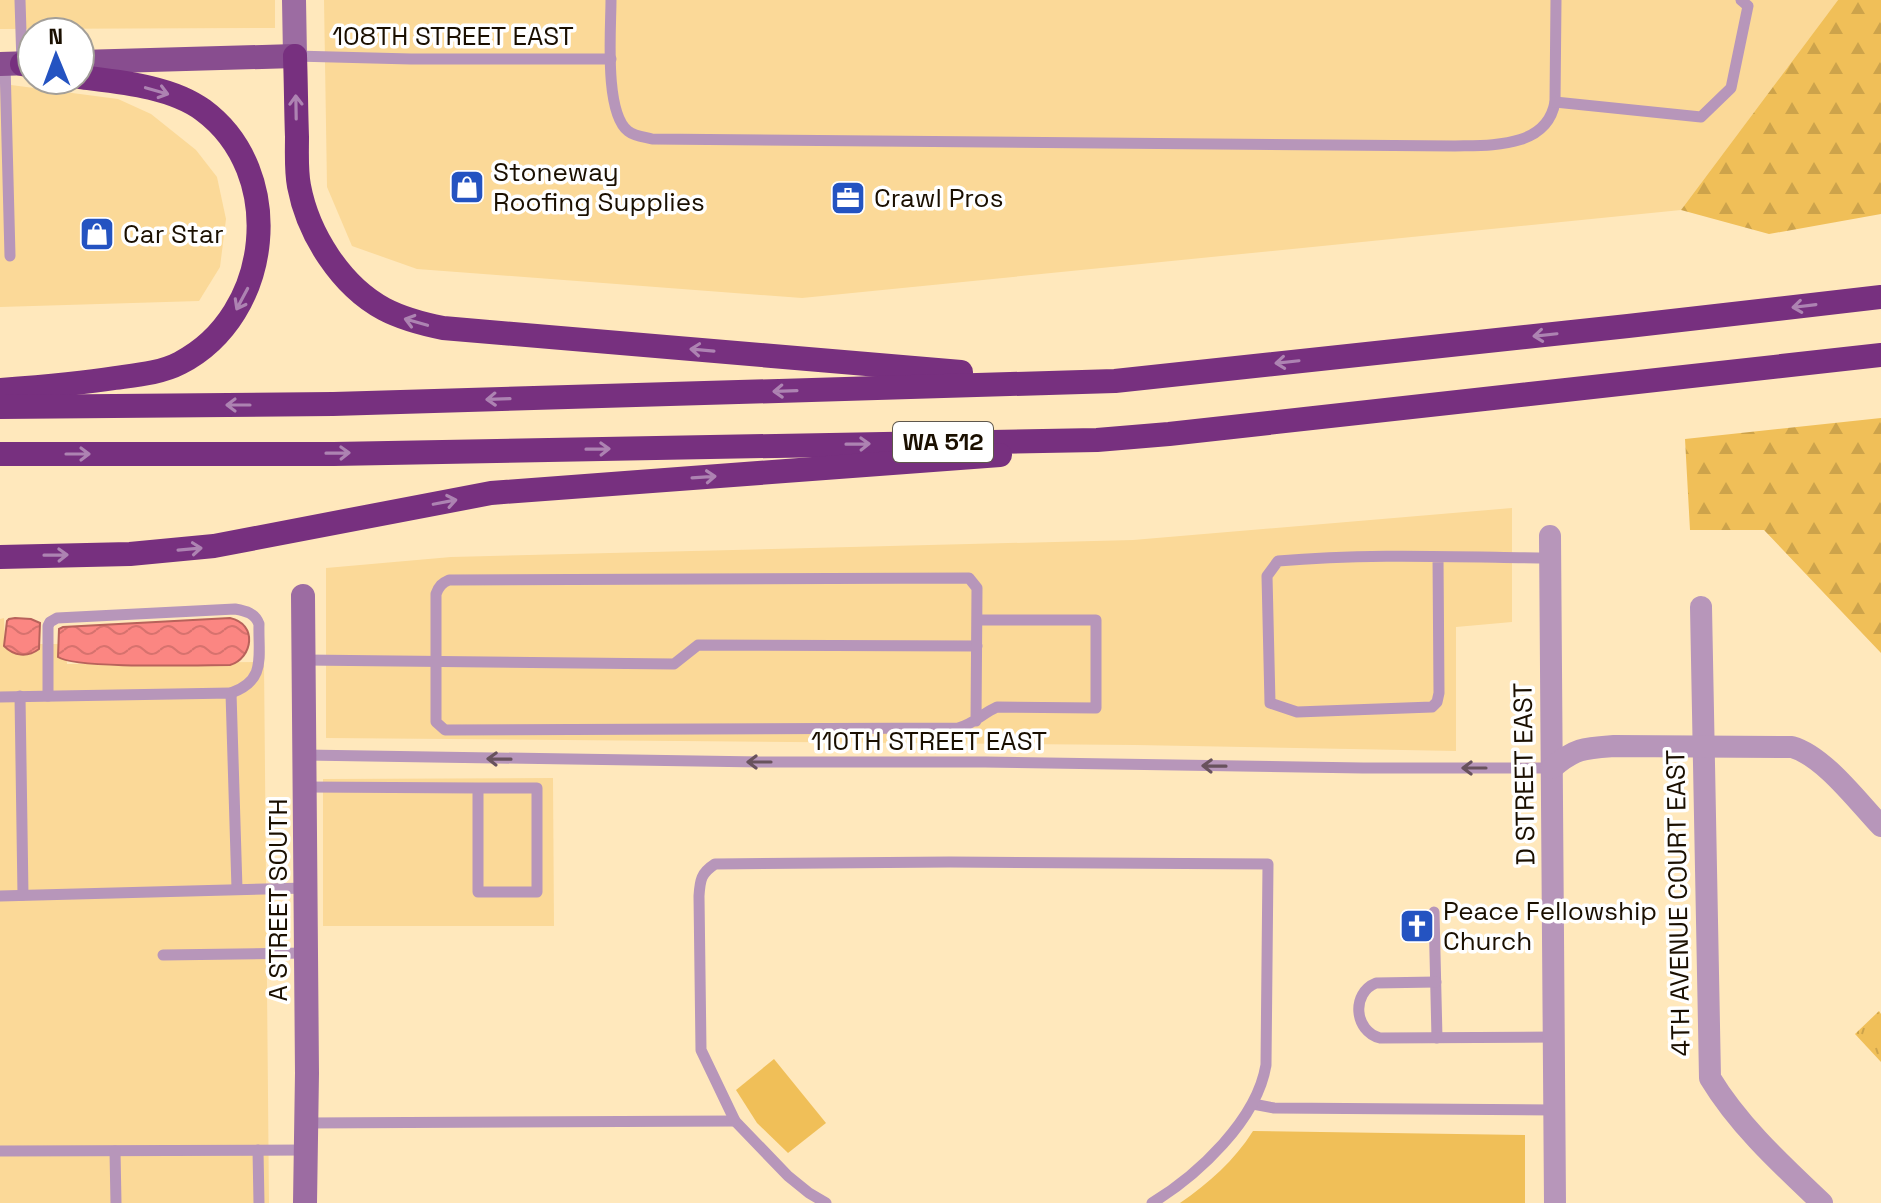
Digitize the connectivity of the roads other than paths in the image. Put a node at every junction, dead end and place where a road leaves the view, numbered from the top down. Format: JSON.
{"nodes":[{"id":1,"x":294,"y":0,"type":"edge"},
{"id":2,"x":611,"y":0,"type":"edge"},
{"id":3,"x":1556,"y":0,"type":"edge"},
{"id":4,"x":1741,"y":0,"type":"edge"},
{"id":5,"x":295,"y":56,"type":"junction"},
{"id":6,"x":611,"y":59,"type":"junction"},
{"id":7,"x":96,"y":62,"type":"edge"},
{"id":8,"x":96,"y":79,"type":"edge"},
{"id":9,"x":17,"y":96,"type":"edge"},
{"id":10,"x":1555,"y":102,"type":"junction"},
{"id":11,"x":10,"y":256,"type":"dead end"},
{"id":12,"x":1881,"y":297,"type":"edge"},
{"id":13,"x":1881,"y":355,"type":"edge"},
{"id":14,"x":1115,"y":381,"type":"junction"},
{"id":15,"x":0,"y":390,"type":"edge"},
{"id":16,"x":0,"y":407,"type":"edge"},
{"id":17,"x":1169,"y":434,"type":"junction"},
{"id":18,"x":0,"y":454,"type":"edge"},
{"id":19,"x":1550,"y":547,"type":"joint"},
{"id":20,"x":0,"y":557,"type":"edge"},
{"id":21,"x":1438,"y":557,"type":"junction"},
{"id":22,"x":303,"y":596,"type":"dead end"},
{"id":23,"x":1701,"y":607,"type":"dead end"},
{"id":24,"x":977,"y":620,"type":"junction"},
{"id":25,"x":977,"y":646,"type":"junction"},
{"id":26,"x":305,"y":660,"type":"junction"},
{"id":27,"x":436,"y":661,"type":"junction"},
{"id":28,"x":231,"y":693,"type":"junction"},
{"id":29,"x":20,"y":696,"type":"junction"},
{"id":30,"x":48,"y":696,"type":"junction"},
{"id":31,"x":0,"y":697,"type":"edge"},
{"id":32,"x":976,"y":721,"type":"junction"},
{"id":33,"x":1703,"y":747,"type":"junction"},
{"id":34,"x":305,"y":755,"type":"junction"},
{"id":35,"x":1552,"y":768,"type":"junction"},
{"id":36,"x":306,"y":787,"type":"junction"},
{"id":37,"x":478,"y":788,"type":"junction"},
{"id":38,"x":1881,"y":826,"type":"edge"},
{"id":39,"x":306,"y":888,"type":"junction"},
{"id":40,"x":237,"y":889,"type":"junction"},
{"id":41,"x":23,"y":895,"type":"junction"},
{"id":42,"x":0,"y":896,"type":"edge"},
{"id":43,"x":1434,"y":912,"type":"dead end"},
{"id":44,"x":306,"y":953,"type":"junction"},
{"id":45,"x":163,"y":955,"type":"dead end"},
{"id":46,"x":1436,"y":982,"type":"junction"},
{"id":47,"x":1554,"y":1037,"type":"junction"},
{"id":48,"x":1437,"y":1038,"type":"junction"},
{"id":49,"x":1253,"y":1104,"type":"junction"},
{"id":50,"x":1554,"y":1110,"type":"junction"},
{"id":51,"x":735,"y":1121,"type":"junction"},
{"id":52,"x":306,"y":1123,"type":"junction"},
{"id":53,"x":258,"y":1150,"type":"junction"},
{"id":54,"x":306,"y":1150,"type":"junction"},
{"id":55,"x":0,"y":1151,"type":"edge"},
{"id":56,"x":115,"y":1151,"type":"junction"},
{"id":57,"x":806,"y":1198,"type":"edge"},
{"id":58,"x":116,"y":1203,"type":"edge"},
{"id":59,"x":259,"y":1203,"type":"edge"},
{"id":60,"x":305,"y":1203,"type":"edge"},
{"id":61,"x":826,"y":1203,"type":"edge"},
{"id":62,"x":1152,"y":1203,"type":"edge"},
{"id":63,"x":1555,"y":1203,"type":"edge"},
{"id":64,"x":1822,"y":1203,"type":"edge"}],
"edges":[{"from":1,"to":5,"type":"street"},
{"from":2,"to":6,"type":"lane"},
{"from":3,"to":10,"type":"lane"},
{"from":4,"to":10,"type":"lane"},
{"from":5,"to":6,"type":"lane","name":"108TH STREET EAST"},
{"from":5,"to":7,"type":"main road"},
{"from":14,"to":5,"type":"highway","one_way":true},
{"from":6,"to":10,"type":"lane"},
{"from":8,"to":15,"type":"highway","one_way":true},
{"from":9,"to":11,"type":"lane"},
{"from":12,"to":14,"type":"highway","number":"WA 512","one_way":true},
{"from":13,"to":17,"type":"highway","number":"WA 512"},
{"from":14,"to":16,"type":"highway","number":"WA 512","one_way":true},
{"from":18,"to":17,"type":"highway","number":"WA 512","one_way":true},
{"from":20,"to":17,"type":"highway","one_way":true},
{"from":19,"to":21,"type":"lane"},
{"from":19,"to":35,"type":"street","name":"D STREET EAST"},
{"from":21,"to":21,"type":"lane"},
{"from":22,"to":26,"type":"street","name":"A STREET SOUTH"},
{"from":23,"to":33,"type":"street","name":"4TH AVENUE COURT EAST"},
{"from":24,"to":25,"type":"lane"},
{"from":24,"to":27,"type":"lane"},
{"from":24,"to":32,"type":"lane"},
{"from":25,"to":27,"type":"lane"},
{"from":25,"to":32,"type":"lane"},
{"from":26,"to":27,"type":"lane"},
{"from":26,"to":34,"type":"street","name":"A STREET SOUTH"},
{"from":27,"to":32,"type":"lane"},
{"from":28,"to":30,"type":"lane"},
{"from":28,"to":30,"type":"lane"},
{"from":28,"to":40,"type":"lane"},
{"from":29,"to":30,"type":"lane"},
{"from":29,"to":31,"type":"lane"},
{"from":29,"to":41,"type":"lane"},
{"from":33,"to":35,"type":"street"},
{"from":33,"to":38,"type":"street"},
{"from":33,"to":64,"type":"street","name":"4TH AVENUE COURT EAST"},
{"from":35,"to":34,"type":"lane","name":"110TH STREET EAST","one_way":true},
{"from":34,"to":36,"type":"street","name":"A STREET SOUTH"},
{"from":35,"to":47,"type":"street","name":"D STREET EAST"},
{"from":36,"to":37,"type":"lane"},
{"from":36,"to":39,"type":"street","name":"A STREET SOUTH"},
{"from":37,"to":37,"type":"lane"},
{"from":39,"to":40,"type":"lane"},
{"from":39,"to":44,"type":"street","name":"A STREET SOUTH"},
{"from":40,"to":41,"type":"lane"},
{"from":41,"to":42,"type":"lane"},
{"from":43,"to":46,"type":"lane"},
{"from":44,"to":45,"type":"lane"},
{"from":44,"to":52,"type":"street","name":"A STREET SOUTH"},
{"from":46,"to":48,"type":"lane"},
{"from":46,"to":48,"type":"lane"},
{"from":47,"to":48,"type":"lane"},
{"from":47,"to":50,"type":"street","name":"D STREET EAST"},
{"from":49,"to":50,"type":"lane"},
{"from":49,"to":51,"type":"lane"},
{"from":49,"to":62,"type":"lane"},
{"from":50,"to":63,"type":"street","name":"D STREET EAST"},
{"from":51,"to":52,"type":"lane"},
{"from":51,"to":57,"type":"lane"},
{"from":52,"to":54,"type":"street","name":"A STREET SOUTH"},
{"from":53,"to":54,"type":"lane"},
{"from":53,"to":56,"type":"lane"},
{"from":53,"to":59,"type":"lane"},
{"from":54,"to":60,"type":"street","name":"A STREET SOUTH"},
{"from":55,"to":56,"type":"lane"},
{"from":56,"to":58,"type":"lane"},
{"from":57,"to":61,"type":"lane"}]}
